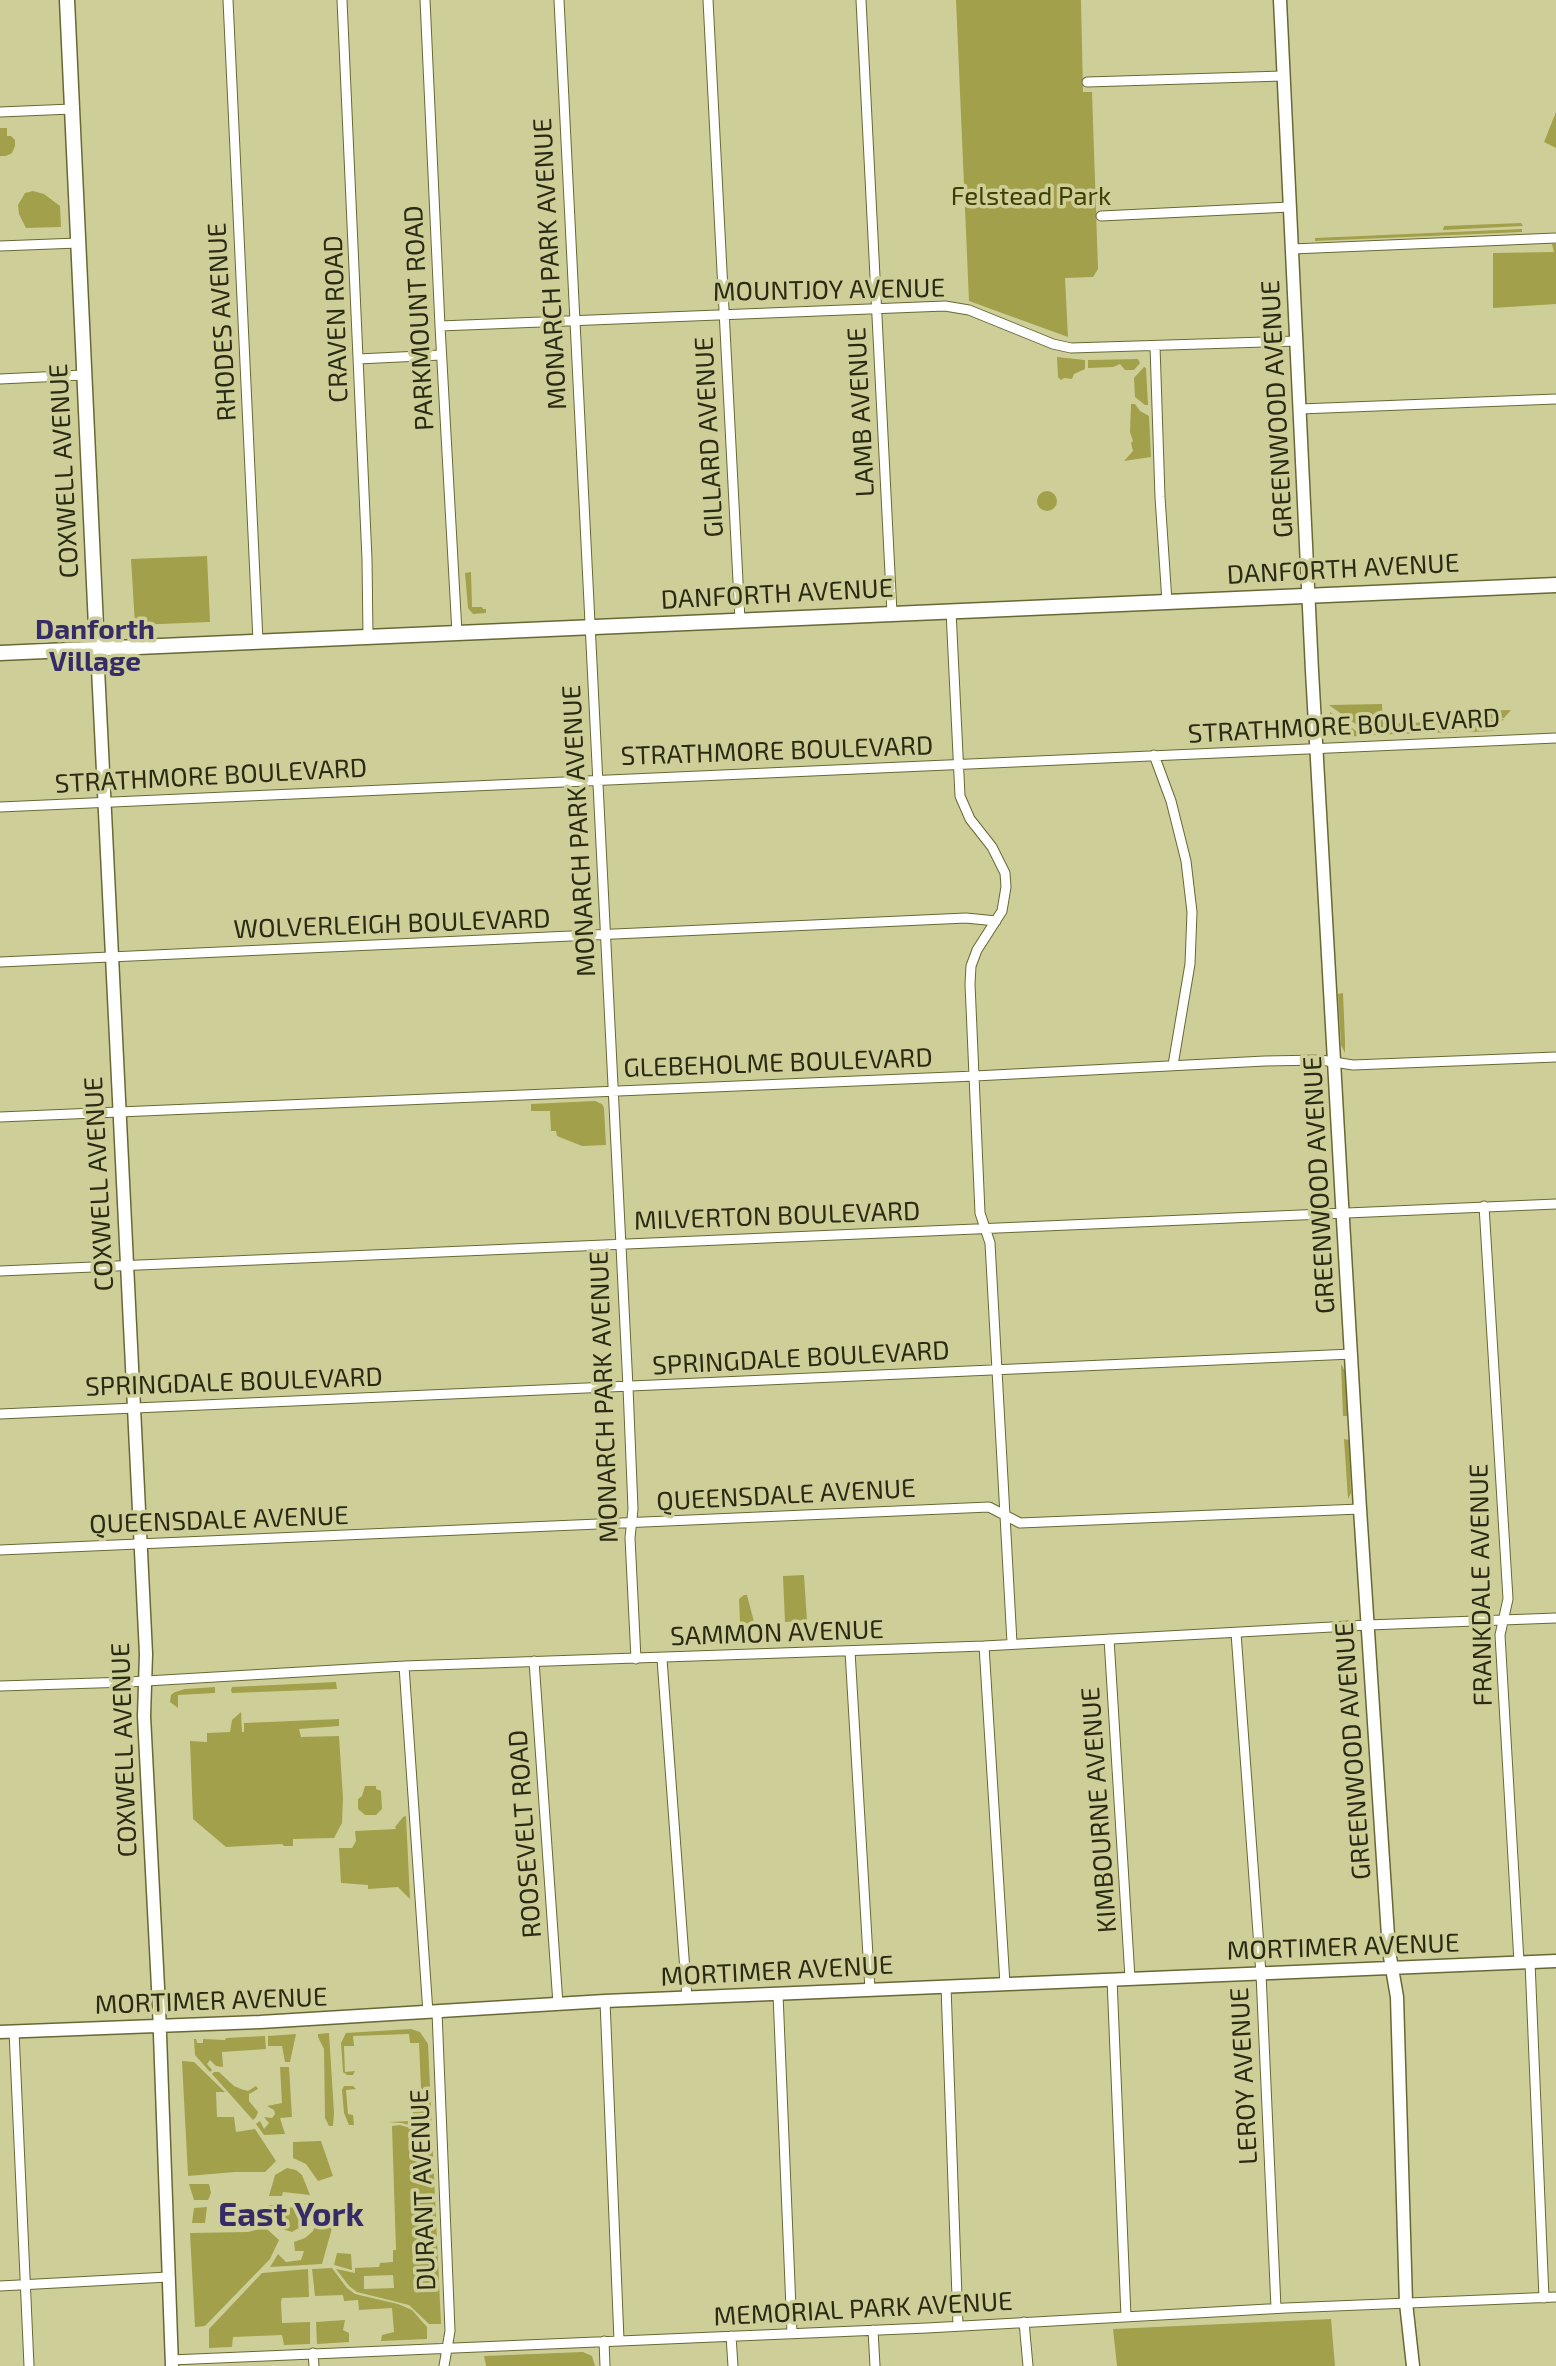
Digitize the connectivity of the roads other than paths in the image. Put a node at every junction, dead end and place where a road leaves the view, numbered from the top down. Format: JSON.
{"nodes":[{"id":1,"x":66,"y":0,"type":"edge"},
{"id":2,"x":228,"y":0,"type":"edge"},
{"id":3,"x":342,"y":0,"type":"edge"},
{"id":4,"x":425,"y":0,"type":"edge"},
{"id":5,"x":559,"y":0,"type":"edge"},
{"id":6,"x":708,"y":0,"type":"edge"},
{"id":7,"x":861,"y":0,"type":"edge"},
{"id":8,"x":1280,"y":0,"type":"edge"},
{"id":9,"x":1283,"y":76,"type":"junction"},
{"id":10,"x":1087,"y":82,"type":"dead end"},
{"id":11,"x":72,"y":109,"type":"junction"},
{"id":12,"x":0,"y":112,"type":"edge"},
{"id":13,"x":1290,"y":207,"type":"junction"},
{"id":14,"x":1101,"y":216,"type":"dead end"},
{"id":15,"x":1556,"y":238,"type":"edge"},
{"id":16,"x":78,"y":243,"type":"junction"},
{"id":17,"x":0,"y":246,"type":"edge"},
{"id":18,"x":1292,"y":249,"type":"junction"},
{"id":19,"x":876,"y":309,"type":"junction"},
{"id":20,"x":724,"y":314,"type":"junction"},
{"id":21,"x":574,"y":320,"type":"junction"},
{"id":22,"x":440,"y":326,"type":"junction"},
{"id":23,"x":1297,"y":341,"type":"junction"},
{"id":24,"x":1155,"y":346,"type":"junction"},
{"id":25,"x":441,"y":355,"type":"junction"},
{"id":26,"x":358,"y":359,"type":"junction"},
{"id":27,"x":84,"y":375,"type":"junction"},
{"id":28,"x":0,"y":379,"type":"edge"},
{"id":29,"x":1556,"y":399,"type":"edge"},
{"id":30,"x":1300,"y":410,"type":"junction"},
{"id":31,"x":1556,"y":585,"type":"edge"},
{"id":32,"x":1309,"y":596,"type":"junction"},
{"id":33,"x":1167,"y":602,"type":"junction"},
{"id":34,"x":951,"y":611,"type":"junction"},
{"id":35,"x":892,"y":613,"type":"junction"},
{"id":36,"x":740,"y":620,"type":"junction"},
{"id":37,"x":590,"y":627,"type":"junction"},
{"id":38,"x":457,"y":633,"type":"junction"},
{"id":39,"x":368,"y":636,"type":"junction"},
{"id":40,"x":258,"y":642,"type":"junction"},
{"id":41,"x":97,"y":648,"type":"junction"},
{"id":42,"x":0,"y":653,"type":"edge"},
{"id":43,"x":1556,"y":737,"type":"edge"},
{"id":44,"x":1317,"y":747,"type":"junction"},
{"id":45,"x":1154,"y":755,"type":"junction"},
{"id":46,"x":959,"y":765,"type":"junction"},
{"id":47,"x":599,"y":780,"type":"junction"},
{"id":48,"x":104,"y":801,"type":"junction"},
{"id":49,"x":0,"y":807,"type":"edge"},
{"id":50,"x":996,"y":921,"type":"junction"},
{"id":51,"x":606,"y":936,"type":"junction"},
{"id":52,"x":113,"y":957,"type":"junction"},
{"id":53,"x":0,"y":962,"type":"edge"},
{"id":54,"x":1556,"y":1057,"type":"edge"},
{"id":55,"x":1334,"y":1060,"type":"junction"},
{"id":56,"x":1173,"y":1065,"type":"junction"},
{"id":57,"x":975,"y":1076,"type":"junction"},
{"id":58,"x":613,"y":1090,"type":"junction"},
{"id":59,"x":120,"y":1112,"type":"junction"},
{"id":60,"x":0,"y":1117,"type":"edge"},
{"id":61,"x":1556,"y":1204,"type":"edge"},
{"id":62,"x":1484,"y":1206,"type":"junction"},
{"id":63,"x":1343,"y":1213,"type":"junction"},
{"id":64,"x":986,"y":1228,"type":"junction"},
{"id":65,"x":621,"y":1244,"type":"junction"},
{"id":66,"x":128,"y":1265,"type":"junction"},
{"id":67,"x":0,"y":1271,"type":"edge"},
{"id":68,"x":1352,"y":1354,"type":"junction"},
{"id":69,"x":998,"y":1370,"type":"junction"},
{"id":70,"x":628,"y":1387,"type":"junction"},
{"id":71,"x":135,"y":1408,"type":"junction"},
{"id":72,"x":0,"y":1414,"type":"edge"},
{"id":73,"x":1360,"y":1509,"type":"junction"},
{"id":74,"x":1006,"y":1516,"type":"junction"},
{"id":75,"x":631,"y":1523,"type":"junction"},
{"id":76,"x":141,"y":1545,"type":"junction"},
{"id":77,"x":0,"y":1550,"type":"edge"},
{"id":78,"x":1556,"y":1618,"type":"edge"},
{"id":79,"x":1503,"y":1621,"type":"junction"},
{"id":80,"x":1368,"y":1625,"type":"junction"},
{"id":81,"x":1236,"y":1633,"type":"junction"},
{"id":82,"x":1110,"y":1639,"type":"junction"},
{"id":83,"x":1012,"y":1643,"type":"junction"},
{"id":84,"x":984,"y":1646,"type":"junction"},
{"id":85,"x":849,"y":1651,"type":"junction"},
{"id":86,"x":636,"y":1659,"type":"junction"},
{"id":87,"x":662,"y":1659,"type":"junction"},
{"id":88,"x":534,"y":1661,"type":"junction"},
{"id":89,"x":404,"y":1666,"type":"junction"},
{"id":90,"x":145,"y":1680,"type":"junction"},
{"id":91,"x":0,"y":1686,"type":"edge"},
{"id":92,"x":1556,"y":1961,"type":"edge"},
{"id":93,"x":1525,"y":1962,"type":"junction"},
{"id":94,"x":1392,"y":1969,"type":"junction"},
{"id":95,"x":1261,"y":1974,"type":"junction"},
{"id":96,"x":1130,"y":1978,"type":"junction"},
{"id":97,"x":1112,"y":1979,"type":"junction"},
{"id":98,"x":1005,"y":1984,"type":"junction"},
{"id":99,"x":946,"y":1986,"type":"junction"},
{"id":100,"x":870,"y":1990,"type":"junction"},
{"id":101,"x":778,"y":1994,"type":"junction"},
{"id":102,"x":687,"y":1998,"type":"junction"},
{"id":103,"x":605,"y":2001,"type":"junction"},
{"id":104,"x":558,"y":2004,"type":"junction"},
{"id":105,"x":433,"y":2012,"type":"junction"},
{"id":106,"x":159,"y":2025,"type":"junction"},
{"id":107,"x":14,"y":2031,"type":"junction"},
{"id":108,"x":0,"y":2032,"type":"edge"},
{"id":109,"x":168,"y":2277,"type":"junction"},
{"id":110,"x":26,"y":2285,"type":"junction"},
{"id":111,"x":0,"y":2286,"type":"edge"},
{"id":112,"x":1556,"y":2297,"type":"edge"},
{"id":113,"x":1544,"y":2298,"type":"junction"},
{"id":114,"x":1406,"y":2303,"type":"junction"},
{"id":115,"x":1276,"y":2308,"type":"junction"},
{"id":116,"x":1126,"y":2317,"type":"junction"},
{"id":117,"x":1024,"y":2322,"type":"junction"},
{"id":118,"x":958,"y":2326,"type":"junction"},
{"id":119,"x":873,"y":2330,"type":"junction"},
{"id":120,"x":792,"y":2333,"type":"junction"},
{"id":121,"x":731,"y":2336,"type":"junction"},
{"id":122,"x":620,"y":2340,"type":"junction"},
{"id":123,"x":604,"y":2341,"type":"junction"},
{"id":124,"x":446,"y":2348,"type":"junction"},
{"id":125,"x":313,"y":2353,"type":"junction"},
{"id":126,"x":172,"y":2363,"type":"edge"},
{"id":127,"x":29,"y":2366,"type":"edge"},
{"id":128,"x":314,"y":2366,"type":"edge"},
{"id":129,"x":444,"y":2366,"type":"edge"},
{"id":130,"x":605,"y":2366,"type":"edge"},
{"id":131,"x":733,"y":2366,"type":"edge"},
{"id":132,"x":875,"y":2366,"type":"edge"},
{"id":133,"x":1028,"y":2366,"type":"edge"},
{"id":134,"x":1413,"y":2366,"type":"edge"}],
"edges":[{"from":1,"to":11,"type":"main road","name":"COXWELL AVENUE"},
{"from":2,"to":40,"type":"street","name":"RHODES AVENUE"},
{"from":3,"to":26,"type":"street","name":"CRAVEN ROAD"},
{"from":4,"to":22,"type":"street","name":"PARKMOUNT ROAD"},
{"from":5,"to":21,"type":"street","name":"MONARCH PARK AVENUE"},
{"from":6,"to":20,"type":"street","name":"GILLARD AVENUE"},
{"from":7,"to":19,"type":"street","name":"LAMB AVENUE"},
{"from":8,"to":9,"type":"street","name":"GREENWOOD AVENUE"},
{"from":9,"to":10,"type":"street"},
{"from":9,"to":13,"type":"street","name":"GREENWOOD AVENUE"},
{"from":11,"to":12,"type":"street"},
{"from":11,"to":16,"type":"main road","name":"COXWELL AVENUE"},
{"from":13,"to":14,"type":"street"},
{"from":13,"to":18,"type":"street","name":"GREENWOOD AVENUE"},
{"from":15,"to":18,"type":"street"},
{"from":16,"to":17,"type":"street"},
{"from":16,"to":27,"type":"main road","name":"COXWELL AVENUE"},
{"from":18,"to":23,"type":"street","name":"GREENWOOD AVENUE"},
{"from":19,"to":20,"type":"street","name":"MOUNTJOY AVENUE"},
{"from":19,"to":24,"type":"street","name":"MOUNTJOY AVENUE"},
{"from":19,"to":35,"type":"street","name":"LAMB AVENUE"},
{"from":20,"to":21,"type":"street","name":"MOUNTJOY AVENUE"},
{"from":20,"to":36,"type":"street","name":"GILLARD AVENUE"},
{"from":21,"to":22,"type":"street","name":"MOUNTJOY AVENUE"},
{"from":21,"to":37,"type":"street","name":"MONARCH PARK AVENUE"},
{"from":22,"to":25,"type":"street","name":"PARKMOUNT ROAD"},
{"from":23,"to":24,"type":"street","name":"MOUNTJOY AVENUE"},
{"from":23,"to":30,"type":"street","name":"GREENWOOD AVENUE"},
{"from":24,"to":33,"type":"street"},
{"from":25,"to":26,"type":"street"},
{"from":25,"to":38,"type":"street","name":"PARKMOUNT ROAD"},
{"from":26,"to":39,"type":"street","name":"CRAVEN ROAD"},
{"from":27,"to":28,"type":"street"},
{"from":27,"to":41,"type":"main road","name":"COXWELL AVENUE"},
{"from":29,"to":30,"type":"street"},
{"from":30,"to":32,"type":"street","name":"GREENWOOD AVENUE"},
{"from":31,"to":32,"type":"main road","name":"DANFORTH AVENUE"},
{"from":32,"to":33,"type":"main road","name":"DANFORTH AVENUE"},
{"from":32,"to":44,"type":"street","name":"GREENWOOD AVENUE"},
{"from":33,"to":34,"type":"main road","name":"DANFORTH AVENUE"},
{"from":34,"to":35,"type":"main road","name":"DANFORTH AVENUE"},
{"from":34,"to":46,"type":"street"},
{"from":35,"to":36,"type":"main road","name":"DANFORTH AVENUE"},
{"from":36,"to":37,"type":"main road","name":"DANFORTH AVENUE"},
{"from":37,"to":38,"type":"main road","name":"DANFORTH AVENUE"},
{"from":37,"to":47,"type":"street","name":"MONARCH PARK AVENUE"},
{"from":38,"to":39,"type":"main road","name":"DANFORTH AVENUE"},
{"from":39,"to":40,"type":"main road","name":"DANFORTH AVENUE"},
{"from":40,"to":41,"type":"main road","name":"DANFORTH AVENUE"},
{"from":41,"to":42,"type":"main road","name":"DANFORTH AVENUE"},
{"from":41,"to":48,"type":"street","name":"COXWELL AVENUE"},
{"from":43,"to":44,"type":"street","name":"STRATHMORE BOULEVARD"},
{"from":44,"to":45,"type":"street","name":"STRATHMORE BOULEVARD"},
{"from":44,"to":55,"type":"street","name":"GREENWOOD AVENUE"},
{"from":45,"to":46,"type":"street","name":"STRATHMORE BOULEVARD"},
{"from":45,"to":56,"type":"street"},
{"from":46,"to":47,"type":"street","name":"STRATHMORE BOULEVARD"},
{"from":46,"to":50,"type":"street"},
{"from":47,"to":48,"type":"street","name":"STRATHMORE BOULEVARD"},
{"from":47,"to":51,"type":"street","name":"MONARCH PARK AVENUE"},
{"from":48,"to":49,"type":"street","name":"STRATHMORE BOULEVARD"},
{"from":48,"to":52,"type":"street","name":"COXWELL AVENUE"},
{"from":50,"to":51,"type":"street","name":"WOLVERLEIGH BOULEVARD"},
{"from":50,"to":57,"type":"street"},
{"from":51,"to":52,"type":"street","name":"WOLVERLEIGH BOULEVARD"},
{"from":51,"to":58,"type":"street","name":"MONARCH PARK AVENUE"},
{"from":52,"to":53,"type":"street","name":"WOLVERLEIGH BOULEVARD"},
{"from":52,"to":59,"type":"street","name":"COXWELL AVENUE"},
{"from":54,"to":55,"type":"street","name":"GLEBEHOLME BOULEVARD"},
{"from":55,"to":56,"type":"street","name":"GLEBEHOLME BOULEVARD"},
{"from":55,"to":63,"type":"street","name":"GREENWOOD AVENUE"},
{"from":56,"to":57,"type":"street","name":"GLEBEHOLME BOULEVARD"},
{"from":57,"to":58,"type":"street","name":"GLEBEHOLME BOULEVARD"},
{"from":57,"to":64,"type":"street"},
{"from":58,"to":59,"type":"street","name":"GLEBEHOLME BOULEVARD"},
{"from":58,"to":65,"type":"street","name":"MONARCH PARK AVENUE"},
{"from":59,"to":60,"type":"street","name":"GLEBEHOLME BOULEVARD"},
{"from":59,"to":66,"type":"street","name":"COXWELL AVENUE"},
{"from":61,"to":62,"type":"street","name":"MILVERTON BOULEVARD"},
{"from":62,"to":63,"type":"street","name":"MILVERTON BOULEVARD"},
{"from":62,"to":79,"type":"street","name":"FRANKDALE AVENUE"},
{"from":63,"to":64,"type":"street","name":"MILVERTON BOULEVARD"},
{"from":63,"to":68,"type":"street","name":"GREENWOOD AVENUE"},
{"from":64,"to":65,"type":"street","name":"MILVERTON BOULEVARD"},
{"from":64,"to":69,"type":"street"},
{"from":65,"to":66,"type":"street","name":"MILVERTON BOULEVARD"},
{"from":65,"to":70,"type":"street","name":"MONARCH PARK AVENUE"},
{"from":66,"to":67,"type":"street","name":"MILVERTON BOULEVARD"},
{"from":66,"to":71,"type":"street","name":"COXWELL AVENUE"},
{"from":68,"to":69,"type":"street","name":"SPRINGDALE BOULEVARD"},
{"from":68,"to":73,"type":"street","name":"GREENWOOD AVENUE"},
{"from":69,"to":70,"type":"street","name":"SPRINGDALE BOULEVARD"},
{"from":69,"to":74,"type":"street"},
{"from":70,"to":71,"type":"street","name":"SPRINGDALE BOULEVARD"},
{"from":70,"to":75,"type":"street","name":"MONARCH PARK AVENUE"},
{"from":71,"to":72,"type":"street","name":"SPRINGDALE BOULEVARD"},
{"from":71,"to":76,"type":"street","name":"COXWELL AVENUE"},
{"from":73,"to":74,"type":"street","name":"QUEENSDALE AVENUE"},
{"from":73,"to":80,"type":"street","name":"GREENWOOD AVENUE"},
{"from":74,"to":75,"type":"street","name":"QUEENSDALE AVENUE"},
{"from":74,"to":83,"type":"street"},
{"from":75,"to":76,"type":"street","name":"QUEENSDALE AVENUE"},
{"from":75,"to":86,"type":"street","name":"MONARCH PARK AVENUE"},
{"from":76,"to":77,"type":"street","name":"QUEENSDALE AVENUE"},
{"from":76,"to":90,"type":"street","name":"COXWELL AVENUE"},
{"from":78,"to":79,"type":"street","name":"SAMMON AVENUE"},
{"from":79,"to":80,"type":"street","name":"SAMMON AVENUE"},
{"from":79,"to":93,"type":"street","name":"FRANKDALE AVENUE"},
{"from":80,"to":81,"type":"street","name":"SAMMON AVENUE"},
{"from":80,"to":94,"type":"street","name":"GREENWOOD AVENUE"},
{"from":81,"to":82,"type":"street","name":"SAMMON AVENUE"},
{"from":81,"to":95,"type":"street","name":"LEROY AVENUE"},
{"from":82,"to":83,"type":"street","name":"SAMMON AVENUE"},
{"from":82,"to":96,"type":"street","name":"KIMBOURNE AVENUE"},
{"from":83,"to":84,"type":"street","name":"SAMMON AVENUE"},
{"from":84,"to":85,"type":"street","name":"SAMMON AVENUE"},
{"from":84,"to":98,"type":"street"},
{"from":85,"to":87,"type":"street","name":"SAMMON AVENUE"},
{"from":85,"to":100,"type":"street"},
{"from":86,"to":87,"type":"street","name":"SAMMON AVENUE"},
{"from":86,"to":88,"type":"street","name":"SAMMON AVENUE"},
{"from":87,"to":102,"type":"street"},
{"from":88,"to":89,"type":"street","name":"SAMMON AVENUE"},
{"from":88,"to":104,"type":"street","name":"ROOSEVELT ROAD"},
{"from":89,"to":90,"type":"street","name":"SAMMON AVENUE"},
{"from":89,"to":105,"type":"street","name":"DURANT AVENUE"},
{"from":90,"to":91,"type":"street","name":"SAMMON AVENUE"},
{"from":90,"to":106,"type":"street","name":"COXWELL AVENUE"},
{"from":92,"to":93,"type":"street","name":"MORTIMER AVENUE"},
{"from":93,"to":94,"type":"street","name":"MORTIMER AVENUE"},
{"from":93,"to":113,"type":"street","name":"FRANKDALE AVENUE"},
{"from":94,"to":95,"type":"street","name":"MORTIMER AVENUE"},
{"from":94,"to":114,"type":"street","name":"GREENWOOD AVENUE"},
{"from":95,"to":96,"type":"street","name":"MORTIMER AVENUE"},
{"from":95,"to":115,"type":"street","name":"LEROY AVENUE"},
{"from":96,"to":97,"type":"street","name":"MORTIMER AVENUE"},
{"from":97,"to":98,"type":"street","name":"MORTIMER AVENUE"},
{"from":97,"to":116,"type":"street"},
{"from":98,"to":99,"type":"street","name":"MORTIMER AVENUE"},
{"from":99,"to":100,"type":"street","name":"MORTIMER AVENUE"},
{"from":99,"to":118,"type":"street"},
{"from":100,"to":101,"type":"street","name":"MORTIMER AVENUE"},
{"from":101,"to":102,"type":"street","name":"MORTIMER AVENUE"},
{"from":101,"to":120,"type":"street"},
{"from":102,"to":103,"type":"street","name":"MORTIMER AVENUE"},
{"from":103,"to":104,"type":"street","name":"MORTIMER AVENUE"},
{"from":103,"to":122,"type":"street"},
{"from":104,"to":105,"type":"street","name":"MORTIMER AVENUE"},
{"from":105,"to":106,"type":"street","name":"MORTIMER AVENUE"},
{"from":105,"to":124,"type":"street","name":"DURANT AVENUE"},
{"from":106,"to":107,"type":"street","name":"MORTIMER AVENUE"},
{"from":106,"to":109,"type":"street","name":"COXWELL AVENUE"},
{"from":107,"to":108,"type":"street","name":"MORTIMER AVENUE"},
{"from":107,"to":110,"type":"street"},
{"from":109,"to":110,"type":"street"},
{"from":109,"to":126,"type":"street","name":"COXWELL AVENUE"},
{"from":110,"to":111,"type":"street"},
{"from":110,"to":127,"type":"street"},
{"from":112,"to":113,"type":"street","name":"MEMORIAL PARK AVENUE"},
{"from":113,"to":114,"type":"street","name":"MEMORIAL PARK AVENUE"},
{"from":114,"to":115,"type":"street","name":"MEMORIAL PARK AVENUE"},
{"from":114,"to":134,"type":"street","name":"GREENWOOD AVENUE"},
{"from":115,"to":116,"type":"street","name":"MEMORIAL PARK AVENUE"},
{"from":116,"to":117,"type":"street","name":"MEMORIAL PARK AVENUE"},
{"from":117,"to":118,"type":"street","name":"MEMORIAL PARK AVENUE"},
{"from":117,"to":133,"type":"street"},
{"from":118,"to":119,"type":"street","name":"MEMORIAL PARK AVENUE"},
{"from":119,"to":120,"type":"street","name":"MEMORIAL PARK AVENUE"},
{"from":119,"to":132,"type":"street"},
{"from":120,"to":121,"type":"street","name":"MEMORIAL PARK AVENUE"},
{"from":121,"to":122,"type":"street","name":"MEMORIAL PARK AVENUE"},
{"from":121,"to":131,"type":"street"},
{"from":122,"to":123,"type":"street","name":"MEMORIAL PARK AVENUE"},
{"from":123,"to":124,"type":"street","name":"MEMORIAL PARK AVENUE"},
{"from":123,"to":130,"type":"street"},
{"from":124,"to":125,"type":"street","name":"MEMORIAL PARK AVENUE"},
{"from":124,"to":129,"type":"street","name":"DURANT AVENUE"},
{"from":125,"to":126,"type":"street","name":"MEMORIAL PARK AVENUE"},
{"from":125,"to":128,"type":"street"}]}
